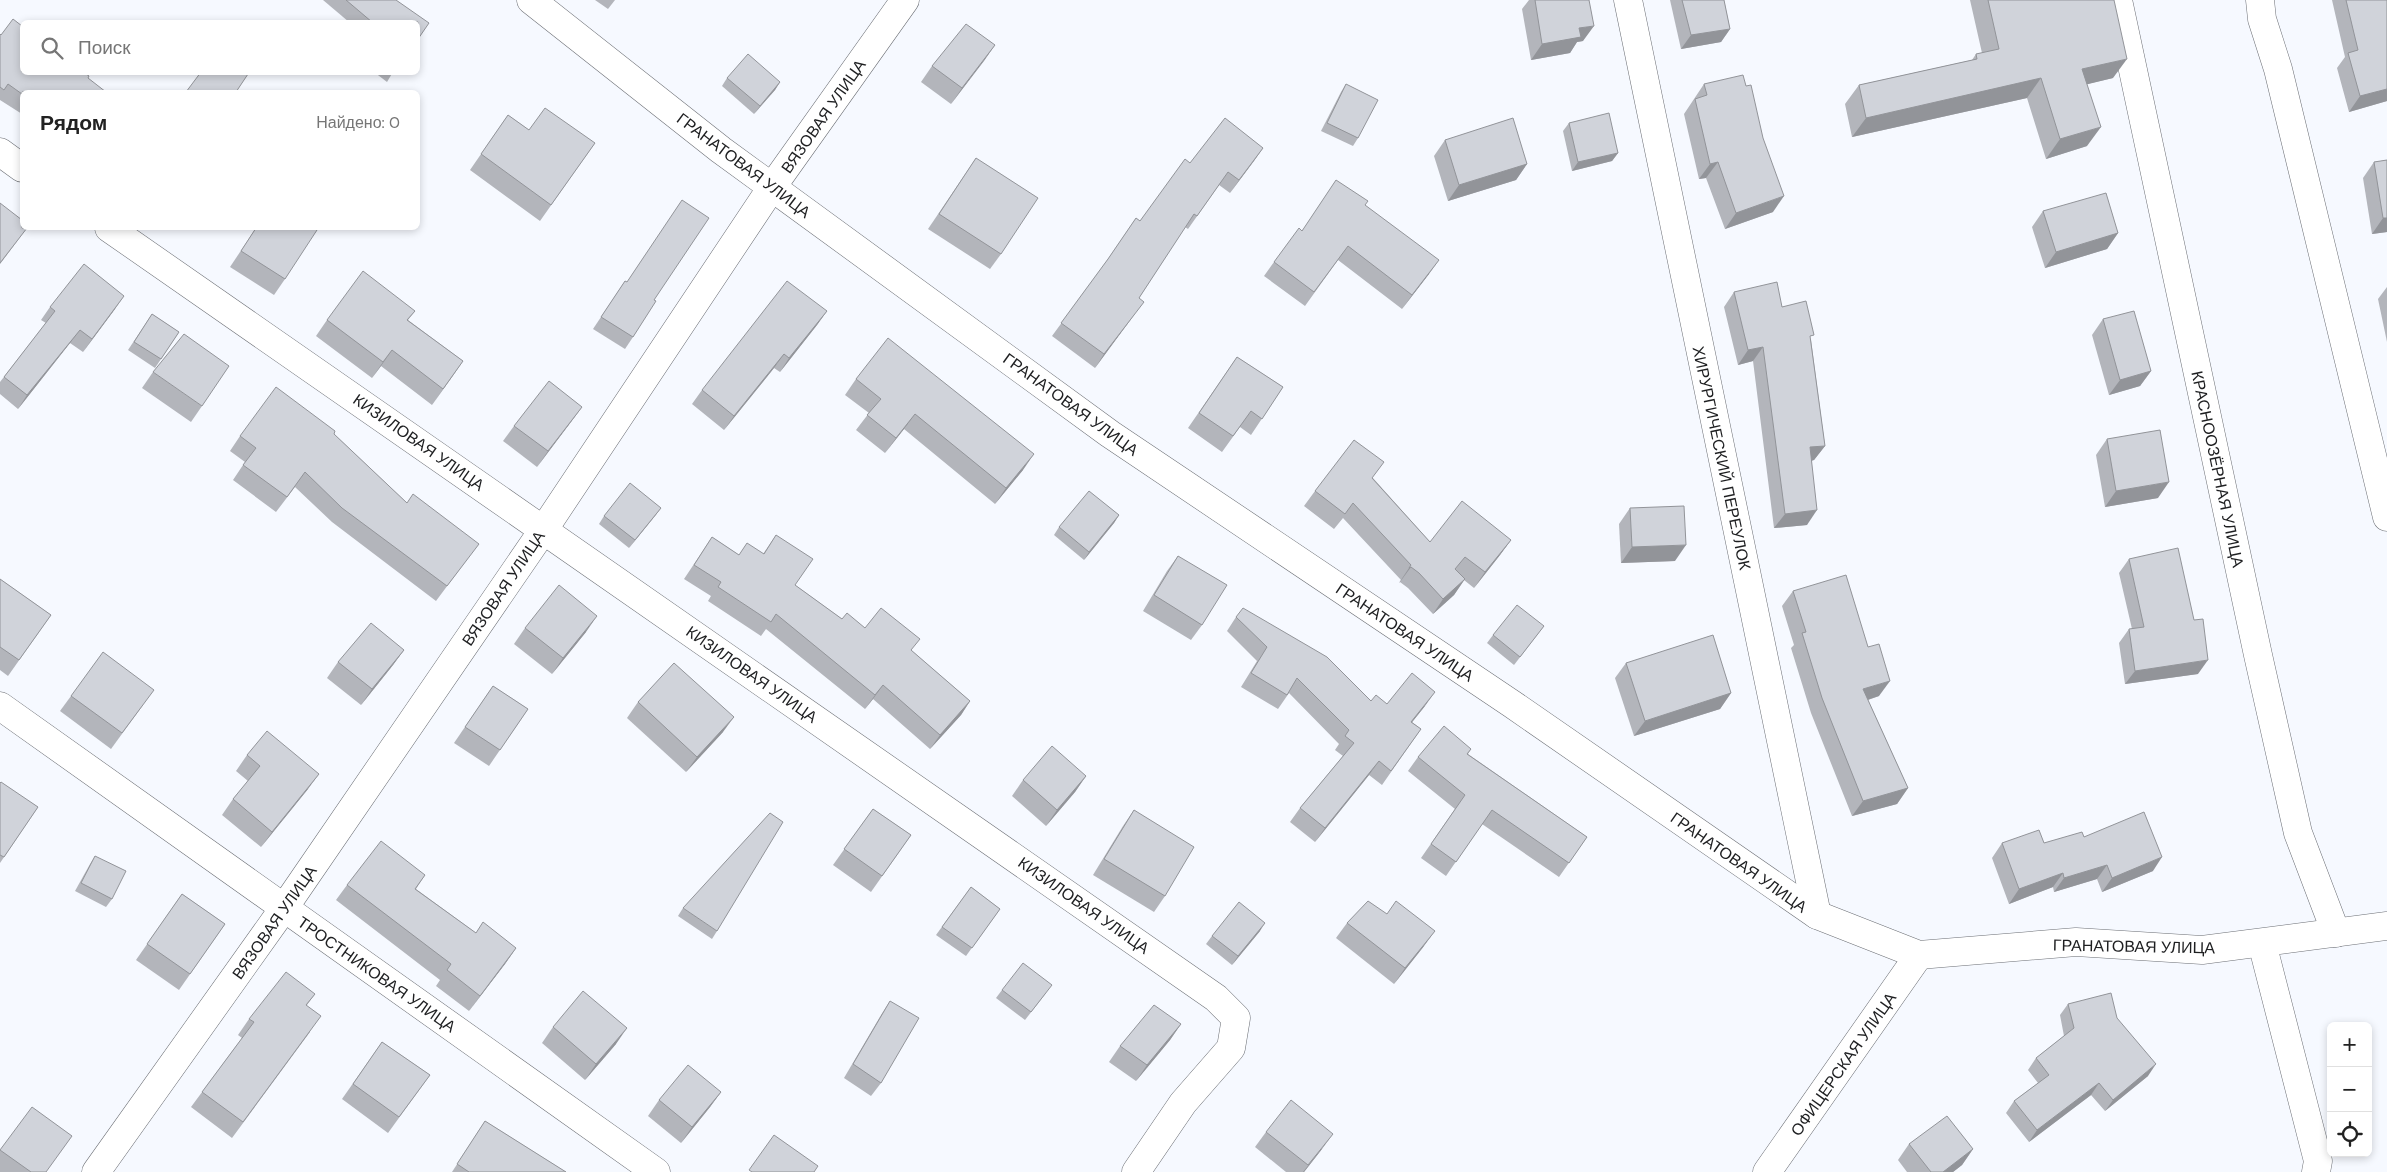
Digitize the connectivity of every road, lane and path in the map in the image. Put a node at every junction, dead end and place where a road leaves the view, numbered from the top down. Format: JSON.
{"nodes":[{"id":1,"x":531,"y":0,"type":"edge"},
{"id":2,"x":904,"y":0,"type":"edge"},
{"id":3,"x":1628,"y":0,"type":"edge"},
{"id":4,"x":2118,"y":0,"type":"edge"},
{"id":5,"x":2260,"y":0,"type":"edge"},
{"id":6,"x":0,"y":152,"type":"edge"},
{"id":7,"x":20,"y":167,"type":"edge"},
{"id":8,"x":772,"y":188,"type":"junction"},
{"id":9,"x":112,"y":230,"type":"edge"},
{"id":10,"x":2387,"y":517,"type":"edge"},
{"id":11,"x":544,"y":529,"type":"junction"},
{"id":12,"x":0,"y":706,"type":"edge"},
{"id":13,"x":284,"y":908,"type":"junction"},
{"id":14,"x":1817,"y":915,"type":"junction"},
{"id":15,"x":2387,"y":926,"type":"edge"},
{"id":16,"x":2336,"y":933,"type":"junction"},
{"id":17,"x":2262,"y":943,"type":"junction"},
{"id":18,"x":1918,"y":955,"type":"junction"},
{"id":19,"x":96,"y":1172,"type":"edge"},
{"id":20,"x":656,"y":1172,"type":"edge"},
{"id":21,"x":1136,"y":1172,"type":"edge"},
{"id":22,"x":1767,"y":1172,"type":"edge"},
{"id":23,"x":2316,"y":1172,"type":"edge"}],
"edges":[{"from":1,"to":8,"type":"street","name":"ГРАНАТОВАЯ УЛИЦА"},
{"from":2,"to":8,"type":"street","name":"ВЯЗОВАЯ УЛИЦА"},
{"from":3,"to":14,"type":"street","name":"ХИРУРГИЧЕСКИЙ ПЕРЕУЛОК"},
{"from":4,"to":16,"type":"street","name":"КРАСНООЗЁРНАЯ УЛИЦА"},
{"from":5,"to":10,"type":"street"},
{"from":6,"to":7,"type":"street"},
{"from":8,"to":11,"type":"street","name":"ВЯЗОВАЯ УЛИЦА"},
{"from":8,"to":14,"type":"street","name":"ГРАНАТОВАЯ УЛИЦА"},
{"from":9,"to":11,"type":"street","name":"КИЗИЛОВАЯ УЛИЦА"},
{"from":11,"to":13,"type":"street","name":"ВЯЗОВАЯ УЛИЦА"},
{"from":11,"to":21,"type":"street","name":"КИЗИЛОВАЯ УЛИЦА"},
{"from":12,"to":13,"type":"street","name":"ТРОСТНИКОВАЯ УЛИЦА"},
{"from":13,"to":19,"type":"street","name":"ВЯЗОВАЯ УЛИЦА"},
{"from":13,"to":20,"type":"street","name":"ТРОСТНИКОВАЯ УЛИЦА"},
{"from":14,"to":18,"type":"street","name":"ГРАНАТОВАЯ УЛИЦА"},
{"from":15,"to":16,"type":"street","name":"ГРАНАТОВАЯ УЛИЦА"},
{"from":16,"to":17,"type":"street","name":"ГРАНАТОВАЯ УЛИЦА"},
{"from":17,"to":18,"type":"street","name":"ГРАНАТОВАЯ УЛИЦА"},
{"from":17,"to":23,"type":"street"},
{"from":18,"to":22,"type":"street","name":"ОФИЦЕРСКАЯ УЛИЦА"}]}
